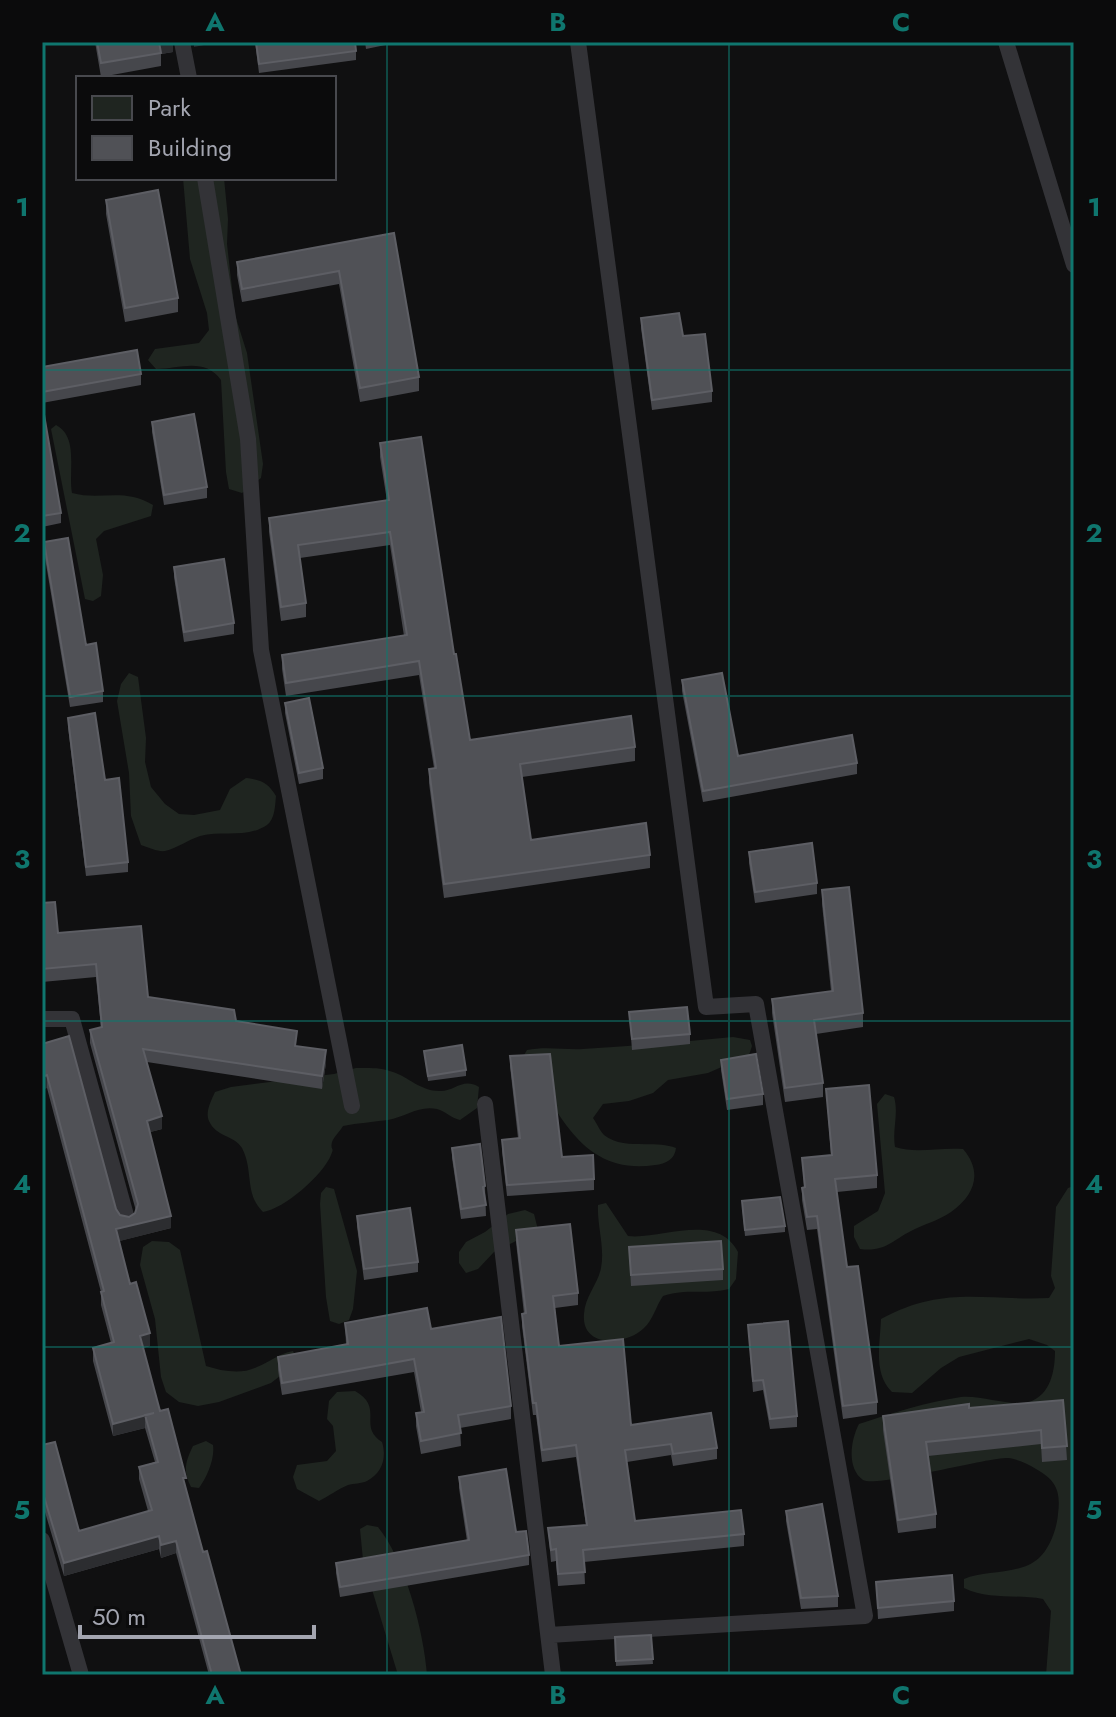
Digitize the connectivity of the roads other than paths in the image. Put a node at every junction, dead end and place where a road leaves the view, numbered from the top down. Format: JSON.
{"nodes":[{"id":1,"x":182,"y":42,"type":"edge"},
{"id":2,"x":578,"y":42,"type":"edge"},
{"id":3,"x":1006,"y":42,"type":"edge"},
{"id":4,"x":189,"y":76,"type":"edge"},
{"id":5,"x":205,"y":180,"type":"edge"},
{"id":6,"x":1074,"y":265,"type":"edge"},
{"id":7,"x":42,"y":1019,"type":"edge"},
{"id":8,"x":485,"y":1104,"type":"dead end"},
{"id":9,"x":352,"y":1106,"type":"dead end"},
{"id":10,"x":127,"y":1219,"type":"edge"},
{"id":11,"x":42,"y":1540,"type":"edge"},
{"id":12,"x":549,"y":1635,"type":"junction"},
{"id":13,"x":81,"y":1675,"type":"edge"},
{"id":14,"x":553,"y":1675,"type":"edge"}],
"edges":[{"from":1,"to":4,"type":"lane"},
{"from":2,"to":12,"type":"lane"},
{"from":3,"to":6,"type":"lane"},
{"from":5,"to":9,"type":"lane"},
{"from":7,"to":10,"type":"lane"},
{"from":8,"to":12,"type":"lane"},
{"from":11,"to":13,"type":"lane"},
{"from":12,"to":14,"type":"lane"}]}
